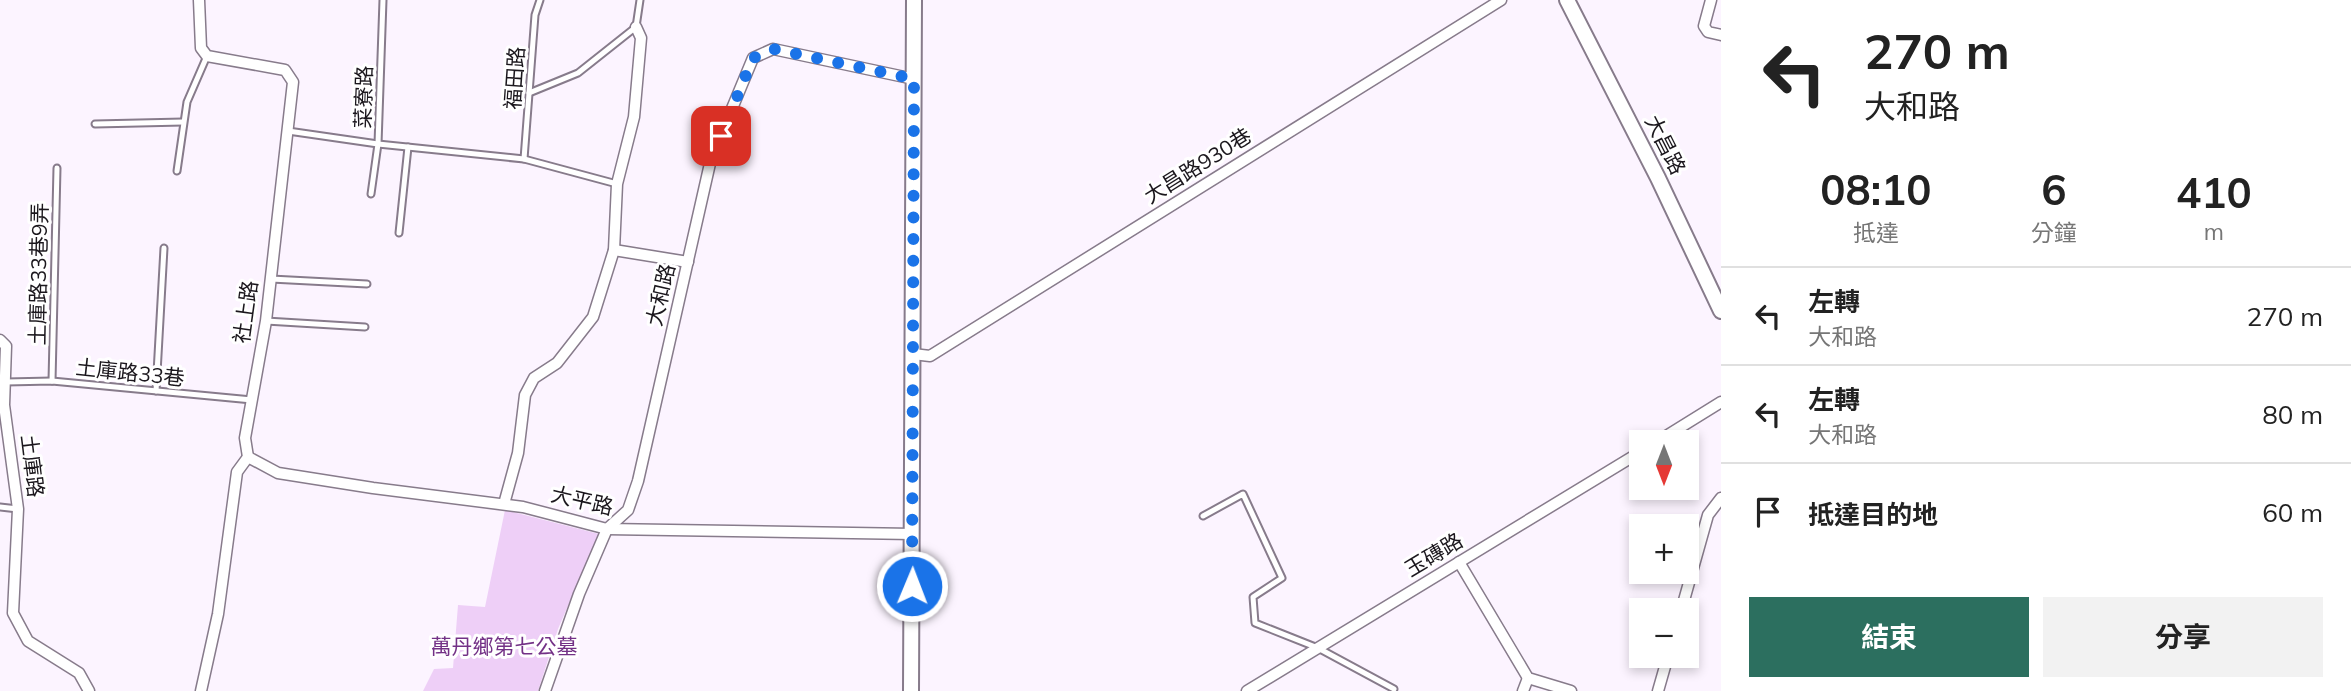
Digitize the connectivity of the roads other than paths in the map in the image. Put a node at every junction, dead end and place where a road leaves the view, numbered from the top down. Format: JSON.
{"nodes":[{"id":1,"x":200,"y":0,"type":"edge"},
{"id":2,"x":383,"y":0,"type":"edge"},
{"id":3,"x":540,"y":0,"type":"edge"},
{"id":4,"x":640,"y":0,"type":"edge"},
{"id":5,"x":914,"y":0,"type":"edge"},
{"id":6,"x":1501,"y":0,"type":"edge"},
{"id":7,"x":1567,"y":0,"type":"edge"},
{"id":8,"x":1711,"y":0,"type":"edge"},
{"id":9,"x":636,"y":27,"type":"junction"},
{"id":10,"x":1721,"y":35,"type":"edge"},
{"id":11,"x":207,"y":56,"type":"junction"},
{"id":12,"x":914,"y":79,"type":"junction"},
{"id":13,"x":529,"y":93,"type":"junction"},
{"id":14,"x":183,"y":122,"type":"junction"},
{"id":15,"x":95,"y":124,"type":"dead end"},
{"id":16,"x":288,"y":131,"type":"junction"},
{"id":17,"x":378,"y":144,"type":"junction"},
{"id":18,"x":408,"y":147,"type":"junction"},
{"id":19,"x":524,"y":159,"type":"junction"},
{"id":20,"x":57,"y":168,"type":"dead end"},
{"id":21,"x":177,"y":171,"type":"dead end"},
{"id":22,"x":617,"y":184,"type":"junction"},
{"id":23,"x":371,"y":194,"type":"dead end"},
{"id":24,"x":399,"y":233,"type":"dead end"},
{"id":25,"x":164,"y":248,"type":"dead end"},
{"id":26,"x":614,"y":250,"type":"junction"},
{"id":27,"x":688,"y":262,"type":"junction"},
{"id":28,"x":271,"y":279,"type":"junction"},
{"id":29,"x":367,"y":284,"type":"dead end"},
{"id":30,"x":1721,"y":311,"type":"edge"},
{"id":31,"x":266,"y":321,"type":"junction"},
{"id":32,"x":365,"y":327,"type":"dead end"},
{"id":33,"x":0,"y":340,"type":"edge"},
{"id":34,"x":913,"y":354,"type":"junction"},
{"id":35,"x":52,"y":381,"type":"junction"},
{"id":36,"x":6,"y":382,"type":"junction"},
{"id":37,"x":156,"y":391,"type":"junction"},
{"id":38,"x":251,"y":400,"type":"junction"},
{"id":39,"x":1721,"y":402,"type":"edge"},
{"id":40,"x":1676,"y":430,"type":"edge"},
{"id":41,"x":248,"y":457,"type":"junction"},
{"id":42,"x":1629,"y":459,"type":"edge"},
{"id":43,"x":1721,"y":498,"type":"edge"},
{"id":44,"x":504,"y":504,"type":"junction"},
{"id":45,"x":0,"y":507,"type":"edge"},
{"id":46,"x":18,"y":509,"type":"junction"},
{"id":47,"x":1203,"y":516,"type":"dead end"},
{"id":48,"x":607,"y":529,"type":"junction"},
{"id":49,"x":913,"y":534,"type":"junction"},
{"id":50,"x":1459,"y":562,"type":"junction"},
{"id":51,"x":1685,"y":598,"type":"edge"},
{"id":52,"x":1318,"y":648,"type":"junction"},
{"id":53,"x":1665,"y":668,"type":"edge"},
{"id":54,"x":1528,"y":678,"type":"junction"},
{"id":55,"x":1394,"y":689,"type":"edge"},
{"id":56,"x":89,"y":691,"type":"edge"},
{"id":57,"x":201,"y":691,"type":"edge"},
{"id":58,"x":545,"y":691,"type":"edge"},
{"id":59,"x":911,"y":691,"type":"edge"},
{"id":60,"x":1247,"y":691,"type":"edge"},
{"id":61,"x":1523,"y":691,"type":"edge"},
{"id":62,"x":1571,"y":691,"type":"edge"},
{"id":63,"x":1658,"y":691,"type":"edge"}],
"edges":[{"from":1,"to":11,"type":"street"},
{"from":2,"to":17,"type":"lane","name":"菜寮路"},
{"from":3,"to":13,"type":"lane","name":"福田路"},
{"from":4,"to":9,"type":"lane"},
{"from":5,"to":12,"type":"street"},
{"from":6,"to":34,"type":"street","name":"大昌路930巷"},
{"from":7,"to":30,"type":"street","name":"大昌路"},
{"from":8,"to":10,"type":"street"},
{"from":9,"to":13,"type":"lane"},
{"from":9,"to":22,"type":"street"},
{"from":11,"to":14,"type":"lane"},
{"from":11,"to":16,"type":"street","name":"社上路"},
{"from":12,"to":27,"type":"street","name":"大和路"},
{"from":12,"to":34,"type":"street"},
{"from":13,"to":19,"type":"lane","name":"福田路"},
{"from":14,"to":15,"type":"lane"},
{"from":14,"to":21,"type":"lane"},
{"from":16,"to":17,"type":"lane"},
{"from":16,"to":28,"type":"street","name":"社上路"},
{"from":17,"to":18,"type":"lane"},
{"from":17,"to":23,"type":"lane","name":"菜寮路"},
{"from":18,"to":19,"type":"lane"},
{"from":18,"to":24,"type":"lane"},
{"from":19,"to":22,"type":"lane"},
{"from":20,"to":35,"type":"lane","name":"土庫路33巷9弄"},
{"from":22,"to":26,"type":"street"},
{"from":25,"to":37,"type":"lane"},
{"from":26,"to":27,"type":"street"},
{"from":26,"to":44,"type":"street"},
{"from":27,"to":48,"type":"street","name":"大和路"},
{"from":28,"to":29,"type":"lane"},
{"from":28,"to":31,"type":"street","name":"社上路"},
{"from":31,"to":32,"type":"lane"},
{"from":31,"to":38,"type":"street","name":"社上路"},
{"from":33,"to":36,"type":"street","name":"土庫路"},
{"from":34,"to":49,"type":"street"},
{"from":35,"to":36,"type":"lane","name":"土庫路33巷"},
{"from":35,"to":37,"type":"lane","name":"土庫路33巷"},
{"from":36,"to":46,"type":"street","name":"土庫路"},
{"from":37,"to":38,"type":"lane","name":"土庫路33巷"},
{"from":38,"to":41,"type":"street","name":"社上路"},
{"from":39,"to":40,"type":"street"},
{"from":41,"to":44,"type":"street","name":"大平路"},
{"from":41,"to":57,"type":"street","name":"社上路"},
{"from":42,"to":50,"type":"street","name":"玉磚路"},
{"from":43,"to":51,"type":"street"},
{"from":44,"to":48,"type":"street","name":"大平路"},
{"from":45,"to":46,"type":"lane"},
{"from":46,"to":56,"type":"street","name":"土庫路"},
{"from":47,"to":52,"type":"lane"},
{"from":48,"to":49,"type":"street","name":"大平路"},
{"from":48,"to":58,"type":"street","name":"大和路"},
{"from":49,"to":59,"type":"street"},
{"from":50,"to":52,"type":"street","name":"玉磚路"},
{"from":50,"to":54,"type":"street"},
{"from":52,"to":55,"type":"lane"},
{"from":52,"to":60,"type":"street","name":"玉磚路"},
{"from":53,"to":63,"type":"street"},
{"from":54,"to":61,"type":"street"},
{"from":54,"to":62,"type":"street"}]}
